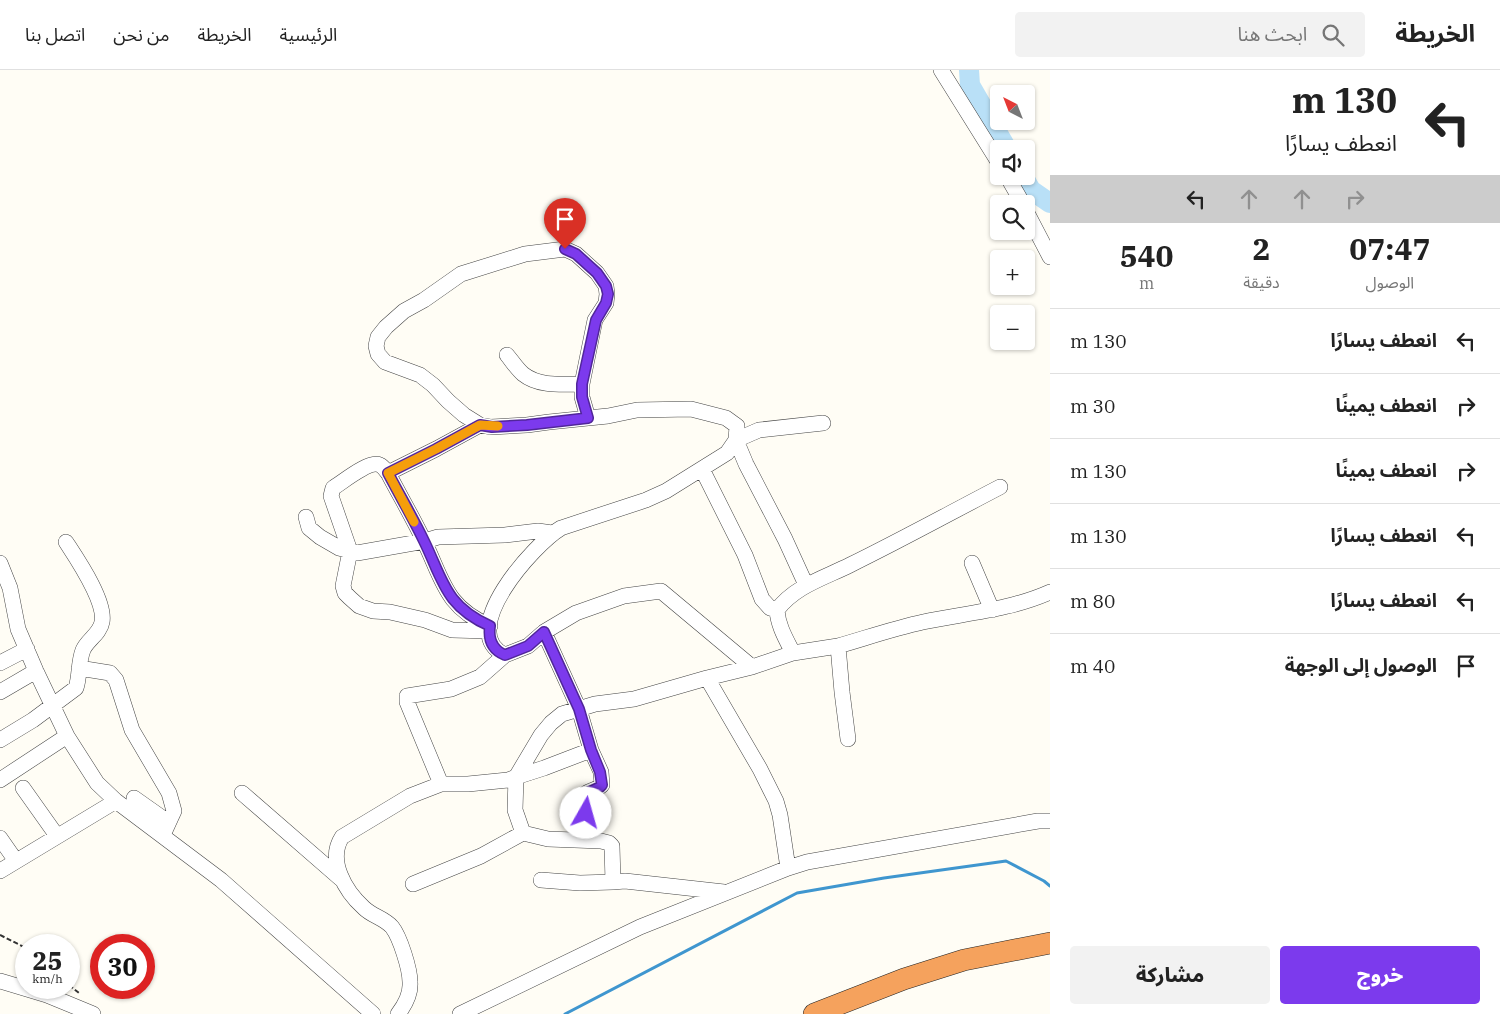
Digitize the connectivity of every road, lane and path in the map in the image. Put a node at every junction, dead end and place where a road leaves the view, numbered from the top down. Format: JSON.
{"nodes":[{"id":1,"x":941,"y":70,"type":"edge"},
{"id":2,"x":990,"y":149,"type":"edge"},
{"id":3,"x":1035,"y":228,"type":"edge"},
{"id":4,"x":1050,"y":257,"type":"edge"},
{"id":5,"x":507,"y":355,"type":"dead end"},
{"id":6,"x":582,"y":384,"type":"junction"},
{"id":7,"x":588,"y":418,"type":"junction"},
{"id":8,"x":823,"y":424,"type":"dead end"},
{"id":9,"x":480,"y":425,"type":"junction"},
{"id":10,"x":736,"y":440,"type":"junction"},
{"id":11,"x":702,"y":468,"type":"junction"},
{"id":12,"x":388,"y":473,"type":"junction"},
{"id":13,"x":1000,"y":487,"type":"dead end"},
{"id":14,"x":306,"y":517,"type":"dead end"},
{"id":15,"x":552,"y":533,"type":"junction"},
{"id":16,"x":425,"y":541,"type":"junction"},
{"id":17,"x":66,"y":542,"type":"dead end"},
{"id":18,"x":350,"y":551,"type":"junction"},
{"id":19,"x":972,"y":563,"type":"dead end"},
{"id":20,"x":1,"y":568,"type":"edge"},
{"id":21,"x":806,"y":585,"type":"junction"},
{"id":22,"x":1050,"y":592,"type":"edge"},
{"id":23,"x":777,"y":610,"type":"junction"},
{"id":24,"x":992,"y":610,"type":"junction"},
{"id":25,"x":489,"y":629,"type":"junction"},
{"id":26,"x":544,"y":632,"type":"junction"},
{"id":27,"x":838,"y":646,"type":"junction"},
{"id":28,"x":27,"y":649,"type":"junction"},
{"id":29,"x":793,"y":653,"type":"junction"},
{"id":30,"x":505,"y":655,"type":"junction"},
{"id":31,"x":0,"y":663,"type":"edge"},
{"id":32,"x":752,"y":667,"type":"junction"},
{"id":33,"x":79,"y":668,"type":"junction"},
{"id":34,"x":36,"y":671,"type":"junction"},
{"id":35,"x":707,"y":678,"type":"junction"},
{"id":36,"x":0,"y":692,"type":"edge"},
{"id":37,"x":52,"y":706,"type":"junction"},
{"id":38,"x":579,"y":709,"type":"junction"},
{"id":39,"x":67,"y":736,"type":"junction"},
{"id":40,"x":848,"y":739,"type":"dead end"},
{"id":41,"x":0,"y":740,"type":"edge"},
{"id":42,"x":591,"y":750,"type":"junction"},
{"id":43,"x":516,"y":777,"type":"junction"},
{"id":44,"x":0,"y":780,"type":"edge"},
{"id":45,"x":441,"y":784,"type":"junction"},
{"id":46,"x":23,"y":788,"type":"dead end"},
{"id":47,"x":242,"y":793,"type":"dead end"},
{"id":48,"x":134,"y":798,"type":"dead end"},
{"id":49,"x":116,"y":802,"type":"junction"},
{"id":50,"x":1050,"y":821,"type":"edge"},
{"id":51,"x":165,"y":829,"type":"junction"},
{"id":52,"x":523,"y":833,"type":"junction"},
{"id":53,"x":58,"y":836,"type":"junction"},
{"id":54,"x":0,"y":838,"type":"edge"},
{"id":55,"x":589,"y":840,"type":"junction"},
{"id":56,"x":16,"y":861,"type":"junction"},
{"id":57,"x":788,"y":868,"type":"junction"},
{"id":58,"x":0,"y":870,"type":"edge"},
{"id":59,"x":342,"y":879,"type":"junction"},
{"id":60,"x":541,"y":880,"type":"dead end"},
{"id":61,"x":613,"y":882,"type":"junction"},
{"id":62,"x":412,"y":884,"type":"dead end"},
{"id":63,"x":728,"y":892,"type":"junction"},
{"id":64,"x":0,"y":935,"type":"edge"},
{"id":65,"x":15,"y":942,"type":"edge"},
{"id":66,"x":1050,"y":943,"type":"edge"},
{"id":67,"x":1050,"y":957,"type":"edge"},
{"id":68,"x":0,"y":981,"type":"edge"},
{"id":69,"x":93,"y":1014,"type":"edge"},
{"id":70,"x":373,"y":1014,"type":"edge"},
{"id":71,"x":398,"y":1014,"type":"edge"},
{"id":72,"x":460,"y":1014,"type":"edge"},
{"id":73,"x":814,"y":1014,"type":"edge"},
{"id":74,"x":850,"y":1014,"type":"edge"}],
"edges":[{"from":1,"to":2,"type":"street"},
{"from":3,"to":4,"type":"street"},
{"from":5,"to":6,"type":"street"},
{"from":6,"to":7,"type":"street"},
{"from":6,"to":9,"type":"street"},
{"from":7,"to":9,"type":"street"},
{"from":7,"to":10,"type":"street"},
{"from":8,"to":10,"type":"street"},
{"from":9,"to":12,"type":"street"},
{"from":10,"to":11,"type":"street"},
{"from":10,"to":21,"type":"street"},
{"from":11,"to":15,"type":"street"},
{"from":11,"to":23,"type":"street"},
{"from":12,"to":16,"type":"street"},
{"from":12,"to":18,"type":"street"},
{"from":13,"to":21,"type":"street"},
{"from":14,"to":18,"type":"street"},
{"from":15,"to":16,"type":"street"},
{"from":15,"to":25,"type":"street"},
{"from":16,"to":18,"type":"street"},
{"from":16,"to":25,"type":"street"},
{"from":17,"to":33,"type":"street"},
{"from":18,"to":25,"type":"street"},
{"from":19,"to":24,"type":"street"},
{"from":20,"to":28,"type":"street"},
{"from":21,"to":23,"type":"street"},
{"from":22,"to":24,"type":"street"},
{"from":23,"to":29,"type":"street"},
{"from":24,"to":27,"type":"street"},
{"from":25,"to":30,"type":"street"},
{"from":26,"to":30,"type":"street"},
{"from":26,"to":32,"type":"street"},
{"from":26,"to":38,"type":"street"},
{"from":27,"to":29,"type":"street"},
{"from":27,"to":40,"type":"street"},
{"from":28,"to":31,"type":"street"},
{"from":28,"to":34,"type":"street"},
{"from":29,"to":32,"type":"street"},
{"from":30,"to":45,"type":"street"},
{"from":32,"to":35,"type":"street"},
{"from":33,"to":37,"type":"street"},
{"from":33,"to":51,"type":"street"},
{"from":34,"to":36,"type":"street"},
{"from":34,"to":37,"type":"street"},
{"from":35,"to":38,"type":"street"},
{"from":35,"to":57,"type":"street"},
{"from":37,"to":39,"type":"street"},
{"from":37,"to":41,"type":"street"},
{"from":38,"to":42,"type":"street"},
{"from":38,"to":43,"type":"street"},
{"from":39,"to":44,"type":"street"},
{"from":39,"to":49,"type":"street"},
{"from":42,"to":43,"type":"street"},
{"from":42,"to":55,"type":"street"},
{"from":43,"to":45,"type":"street"},
{"from":43,"to":52,"type":"street"},
{"from":45,"to":59,"type":"street"},
{"from":46,"to":53,"type":"street"},
{"from":47,"to":59,"type":"street"},
{"from":48,"to":51,"type":"street"},
{"from":49,"to":51,"type":"street"},
{"from":49,"to":53,"type":"street"},
{"from":50,"to":57,"type":"street"},
{"from":51,"to":70,"type":"street"},
{"from":52,"to":55,"type":"street"},
{"from":52,"to":62,"type":"street"},
{"from":53,"to":56,"type":"street"},
{"from":54,"to":56,"type":"street"},
{"from":55,"to":61,"type":"street"},
{"from":56,"to":58,"type":"street"},
{"from":57,"to":63,"type":"street"},
{"from":59,"to":71,"type":"street"},
{"from":60,"to":61,"type":"street"},
{"from":61,"to":63,"type":"street"},
{"from":63,"to":72,"type":"street"},
{"from":64,"to":65,"type":"path"},
{"from":66,"to":73,"type":"highway"},
{"from":67,"to":74,"type":"highway"},
{"from":68,"to":69,"type":"street"}]}
